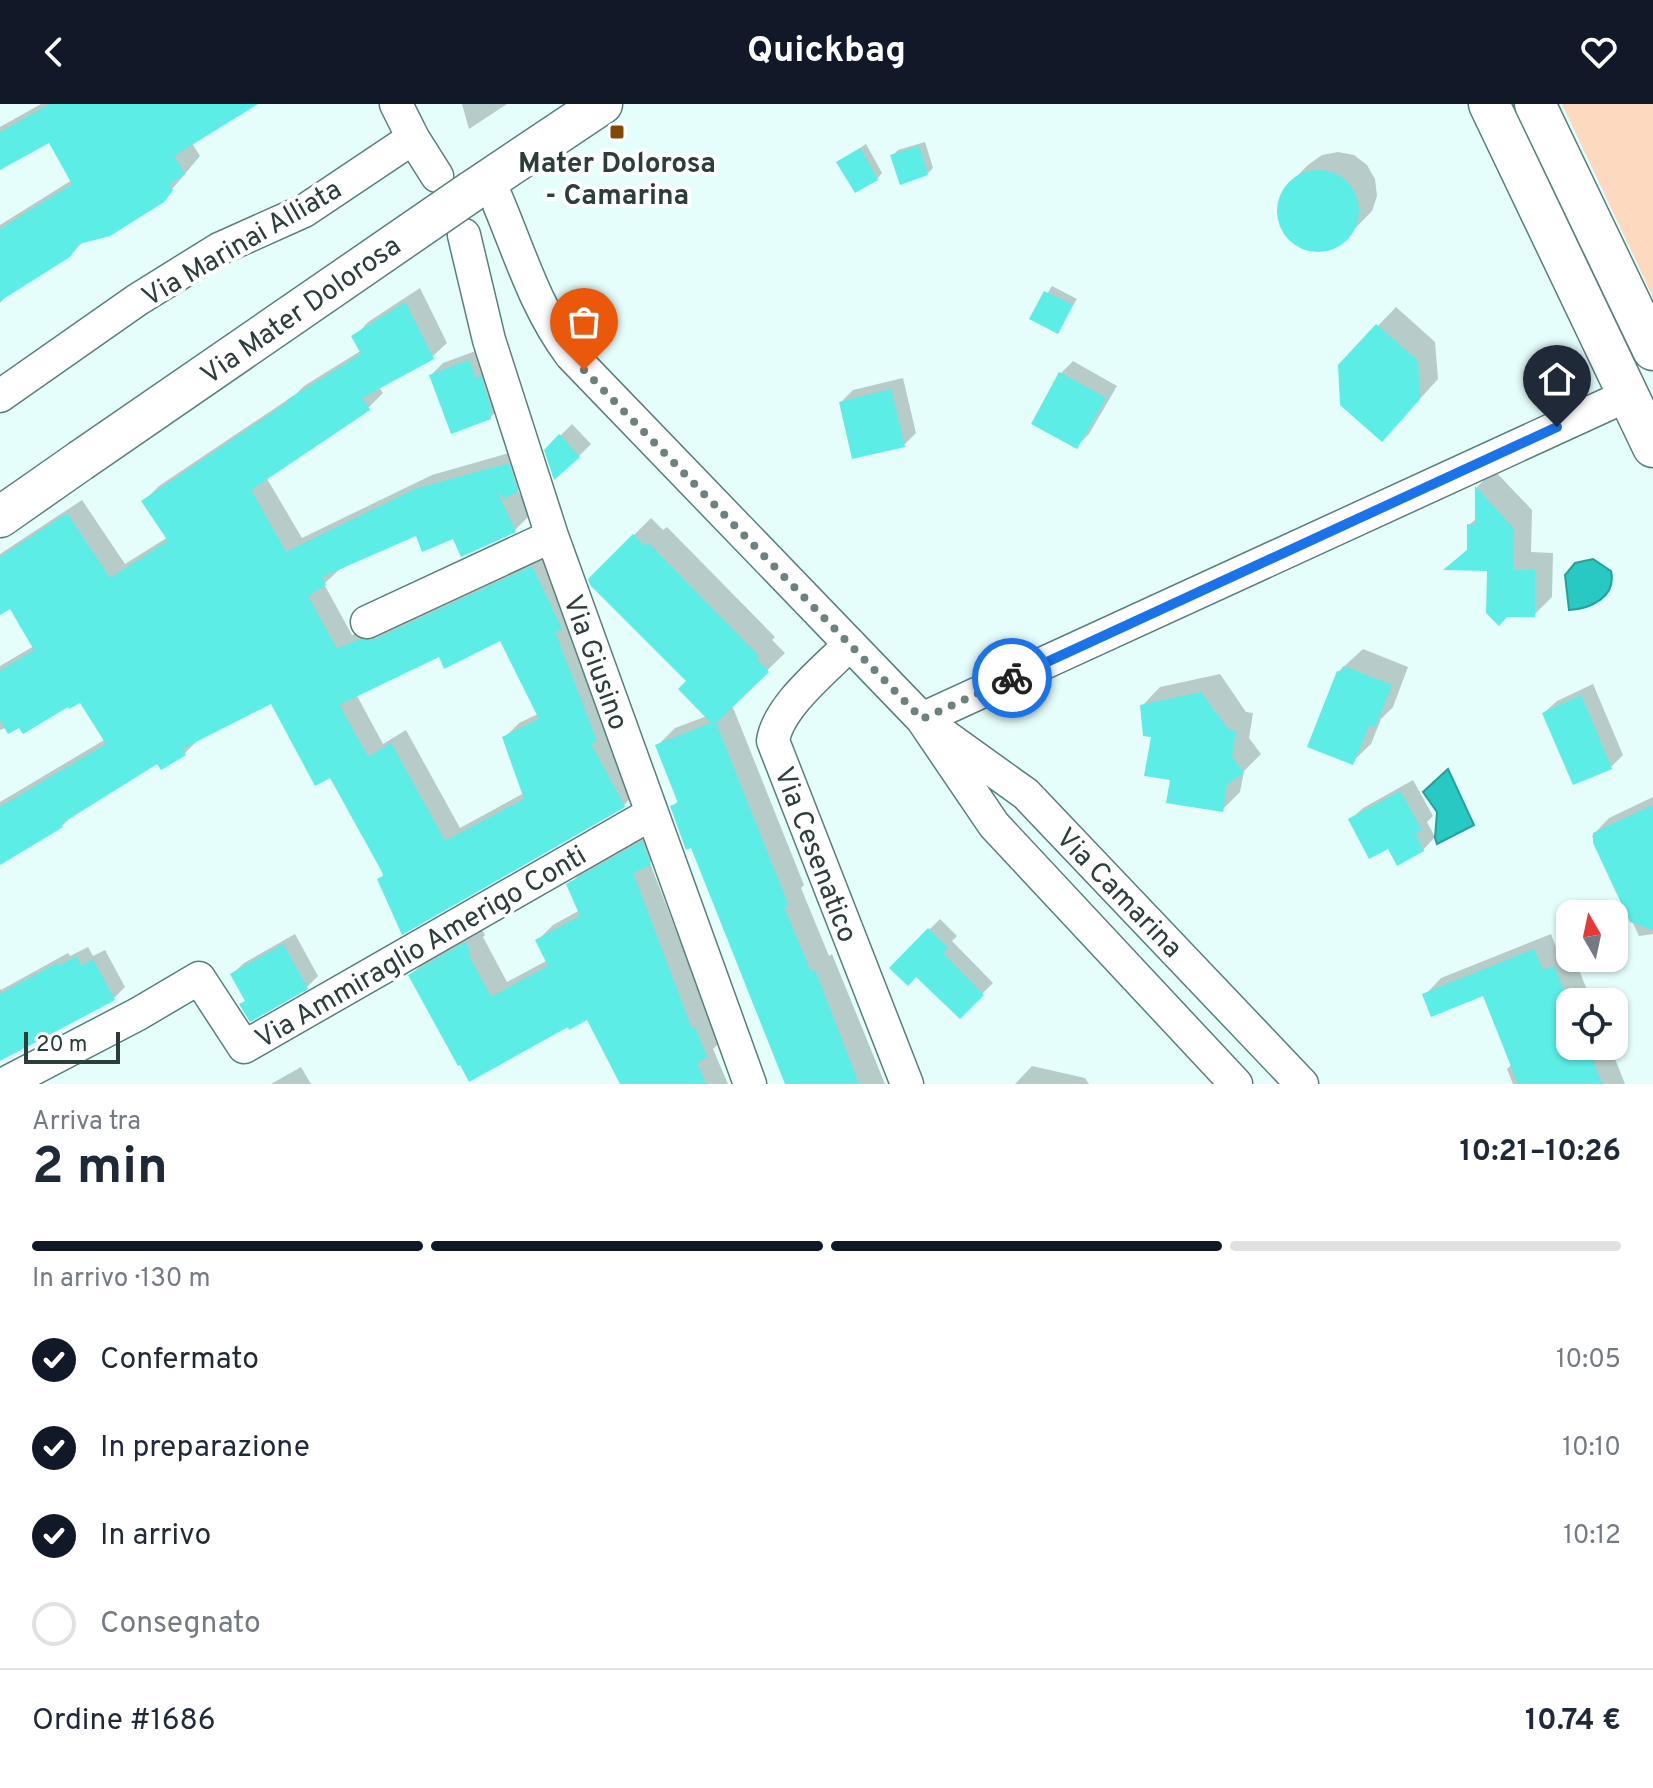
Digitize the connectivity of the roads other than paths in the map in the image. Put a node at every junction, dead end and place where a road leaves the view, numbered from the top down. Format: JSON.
{"nodes":[{"id":1,"x":396,"y":104,"type":"edge"},
{"id":2,"x":602,"y":104,"type":"edge"},
{"id":3,"x":1489,"y":104,"type":"edge"},
{"id":4,"x":1535,"y":104,"type":"edge"},
{"id":5,"x":413,"y":138,"type":"junction"},
{"id":6,"x":466,"y":182,"type":"junction"},
{"id":7,"x":464,"y":235,"type":"dead end"},
{"id":8,"x":1653,"y":350,"type":"edge"},
{"id":9,"x":1628,"y":395,"type":"junction"},
{"id":10,"x":0,"y":396,"type":"edge"},
{"id":11,"x":1653,"y":447,"type":"edge"},
{"id":12,"x":1,"y":513,"type":"edge"},
{"id":13,"x":552,"y":536,"type":"junction"},
{"id":14,"x":367,"y":622,"type":"dead end"},
{"id":15,"x":850,"y":644,"type":"junction"},
{"id":16,"x":922,"y":719,"type":"junction"},
{"id":17,"x":651,"y":814,"type":"junction"},
{"id":18,"x":4,"y":1084,"type":"edge"},
{"id":19,"x":750,"y":1084,"type":"edge"},
{"id":20,"x":907,"y":1084,"type":"edge"},
{"id":21,"x":1236,"y":1084,"type":"edge"},
{"id":22,"x":1302,"y":1084,"type":"edge"}],
"edges":[{"from":1,"to":5,"type":"street"},
{"from":2,"to":6,"type":"street","name":"Via Mater Dolorosa"},
{"from":3,"to":9,"type":"street"},
{"from":4,"to":8,"type":"street"},
{"from":5,"to":6,"type":"street"},
{"from":5,"to":10,"type":"street","name":"Via Marinai Alliata"},
{"from":6,"to":12,"type":"street","name":"Via Mater Dolorosa","bridge":true},
{"from":6,"to":15,"type":"street","name":"Via Camarina"},
{"from":7,"to":13,"type":"street","name":"Via Giusino"},
{"from":9,"to":11,"type":"street"},
{"from":9,"to":16,"type":"street"},
{"from":13,"to":14,"type":"street"},
{"from":13,"to":17,"type":"street","name":"Via Giusino"},
{"from":15,"to":16,"type":"street","name":"Via Camarina"},
{"from":15,"to":20,"type":"street","name":"Via Cesenatico"},
{"from":16,"to":21,"type":"street","name":"Via Camarina"},
{"from":16,"to":22,"type":"street","name":"Via Camarina"},
{"from":17,"to":18,"type":"street","name":"Via Ammiraglio Amerigo Conti"},
{"from":17,"to":19,"type":"street","name":"Via Giusino"}]}
